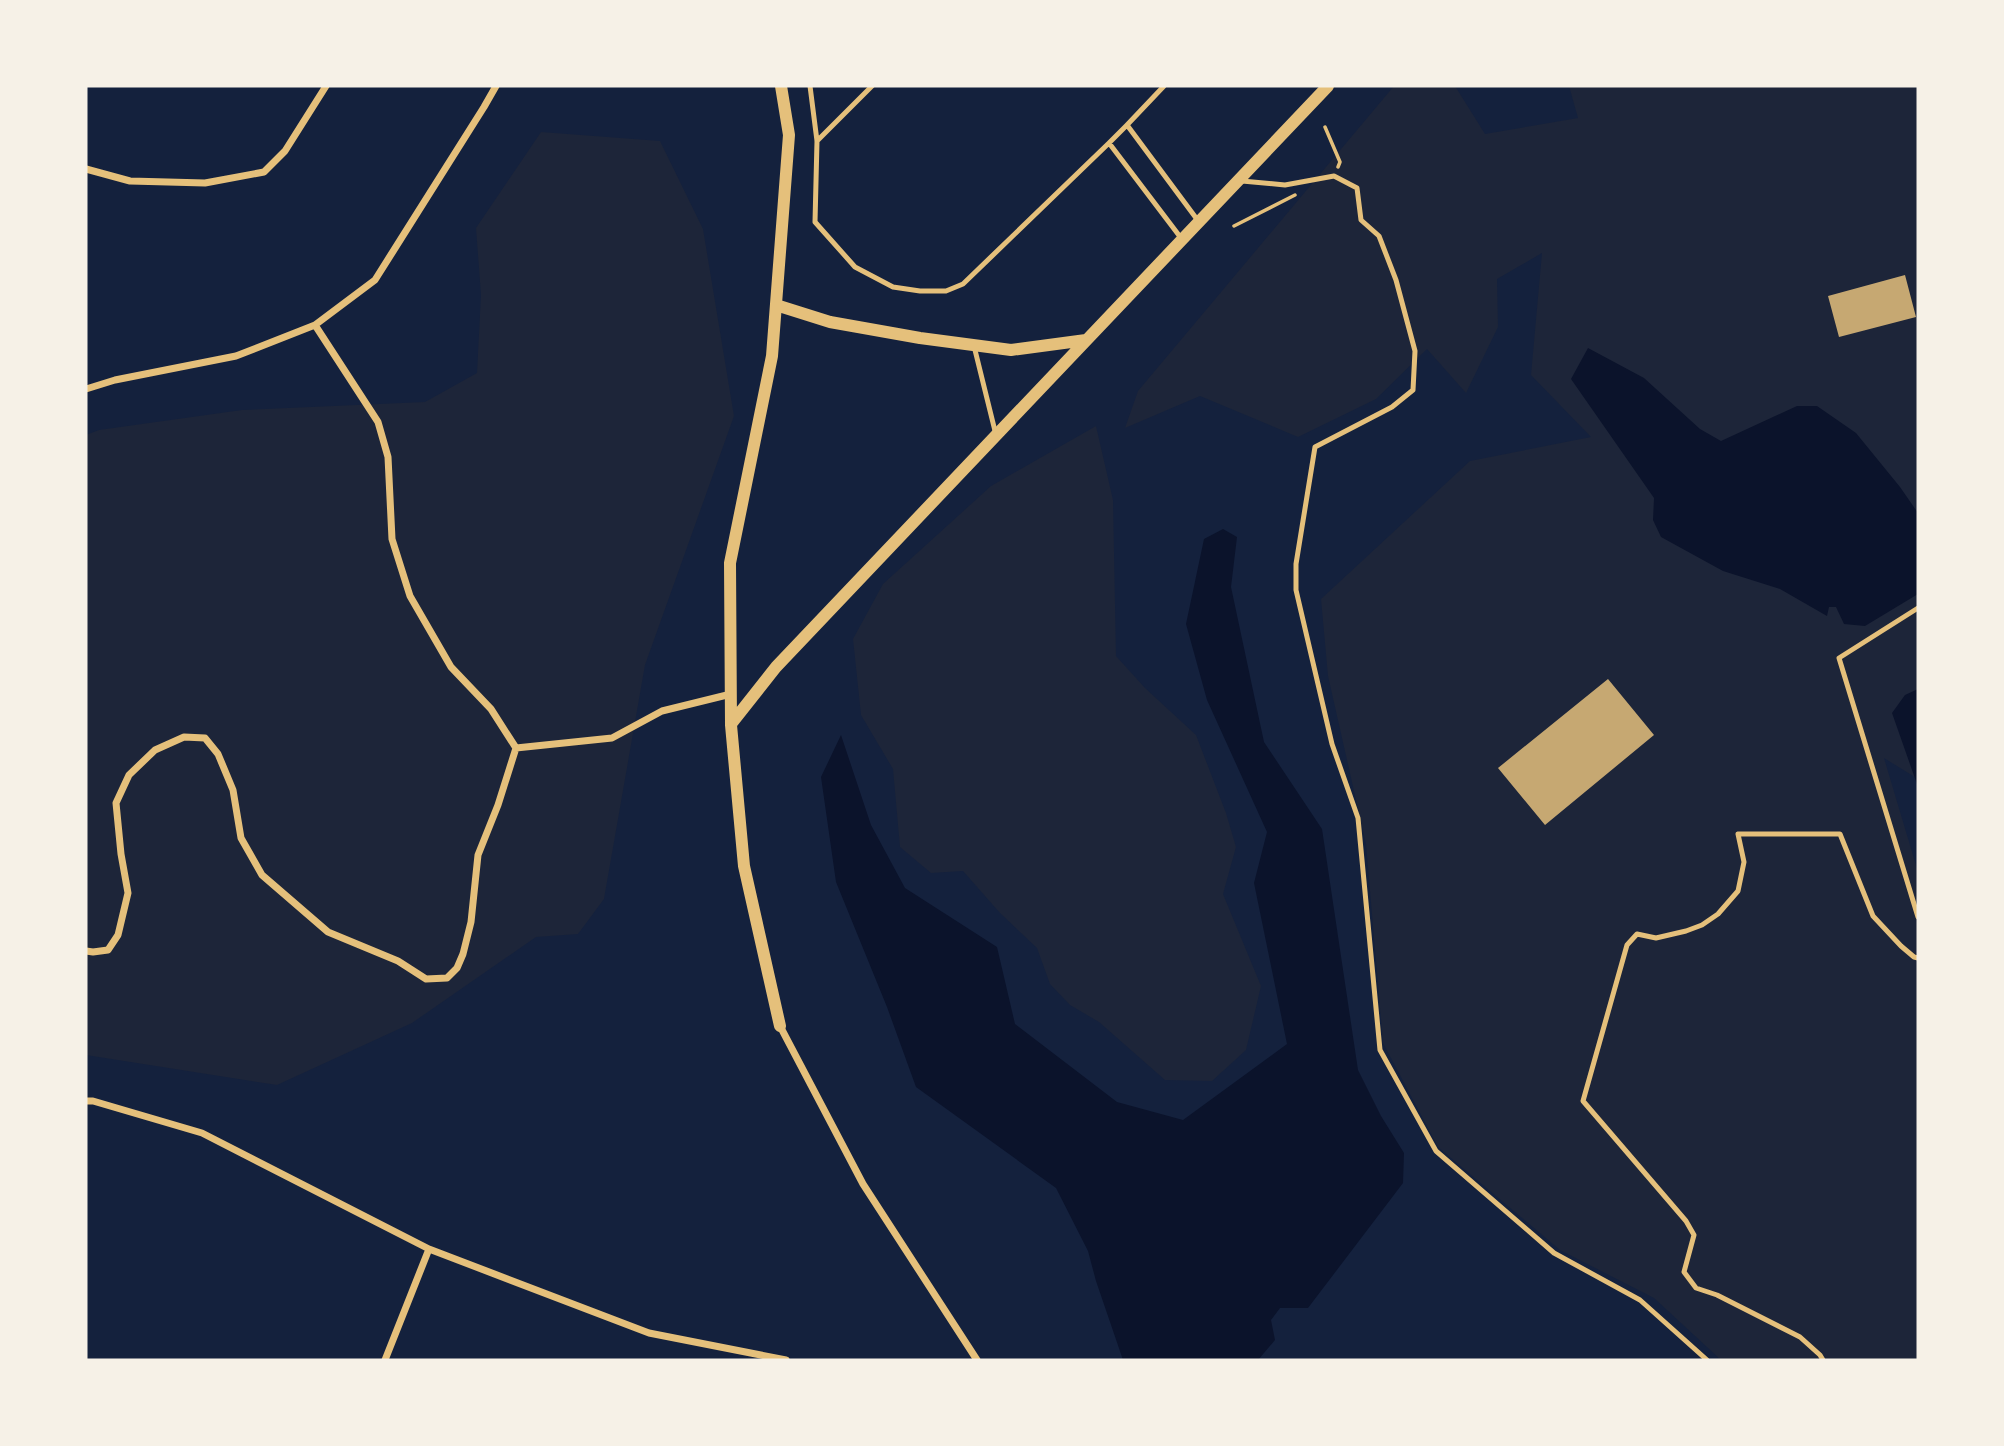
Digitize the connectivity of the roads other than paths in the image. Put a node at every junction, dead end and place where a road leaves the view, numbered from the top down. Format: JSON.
{"nodes":[{"id":1,"x":326,"y":86,"type":"edge"},
{"id":2,"x":496,"y":86,"type":"edge"},
{"id":3,"x":781,"y":86,"type":"edge"},
{"id":4,"x":810,"y":86,"type":"edge"},
{"id":5,"x":872,"y":86,"type":"edge"},
{"id":6,"x":1164,"y":86,"type":"edge"},
{"id":7,"x":1328,"y":86,"type":"edge"},
{"id":8,"x":1127,"y":125,"type":"junction"},
{"id":9,"x":817,"y":141,"type":"junction"},
{"id":10,"x":1109,"y":143,"type":"junction"},
{"id":11,"x":86,"y":169,"type":"edge"},
{"id":12,"x":1238,"y":181,"type":"junction"},
{"id":13,"x":1199,"y":222,"type":"junction"},
{"id":14,"x":1182,"y":239,"type":"junction"},
{"id":15,"x":776,"y":305,"type":"junction"},
{"id":16,"x":315,"y":325,"type":"junction"},
{"id":17,"x":1086,"y":340,"type":"junction"},
{"id":18,"x":974,"y":345,"type":"junction"},
{"id":19,"x":86,"y":389,"type":"edge"},
{"id":20,"x":996,"y":435,"type":"junction"},
{"id":21,"x":1918,"y":608,"type":"edge"},
{"id":22,"x":731,"y":694,"type":"junction"},
{"id":23,"x":730,"y":725,"type":"junction"},
{"id":24,"x":516,"y":748,"type":"junction"},
{"id":25,"x":1918,"y":917,"type":"edge"},
{"id":26,"x":86,"y":951,"type":"edge"},
{"id":27,"x":1918,"y":958,"type":"edge"},
{"id":28,"x":780,"y":1026,"type":"joint"},
{"id":29,"x":86,"y":1101,"type":"edge"},
{"id":30,"x":429,"y":1249,"type":"junction"},
{"id":31,"x":385,"y":1360,"type":"edge"},
{"id":32,"x":786,"y":1360,"type":"edge"},
{"id":33,"x":977,"y":1360,"type":"edge"},
{"id":34,"x":1707,"y":1360,"type":"edge"},
{"id":35,"x":1823,"y":1360,"type":"edge"}],
"edges":[{"from":1,"to":11,"type":"street"},
{"from":2,"to":16,"type":"street"},
{"from":3,"to":15,"type":"street"},
{"from":4,"to":9,"type":"lane"},
{"from":5,"to":9,"type":"lane"},
{"from":6,"to":8,"type":"lane"},
{"from":7,"to":12,"type":"street"},
{"from":8,"to":10,"type":"lane"},
{"from":8,"to":13,"type":"lane"},
{"from":9,"to":10,"type":"lane"},
{"from":10,"to":14,"type":"lane"},
{"from":12,"to":13,"type":"street"},
{"from":12,"to":34,"type":"lane"},
{"from":13,"to":14,"type":"street"},
{"from":14,"to":17,"type":"street"},
{"from":15,"to":18,"type":"street"},
{"from":15,"to":22,"type":"street"},
{"from":16,"to":19,"type":"street"},
{"from":16,"to":24,"type":"street"},
{"from":17,"to":18,"type":"street"},
{"from":17,"to":20,"type":"street"},
{"from":18,"to":20,"type":"lane"},
{"from":20,"to":23,"type":"street"},
{"from":21,"to":25,"type":"lane"},
{"from":22,"to":23,"type":"street"},
{"from":22,"to":24,"type":"street"},
{"from":23,"to":28,"type":"street"},
{"from":24,"to":26,"type":"street"},
{"from":27,"to":35,"type":"lane"},
{"from":28,"to":33,"type":"street"},
{"from":29,"to":30,"type":"street"},
{"from":30,"to":31,"type":"street"},
{"from":30,"to":32,"type":"street"}]}
